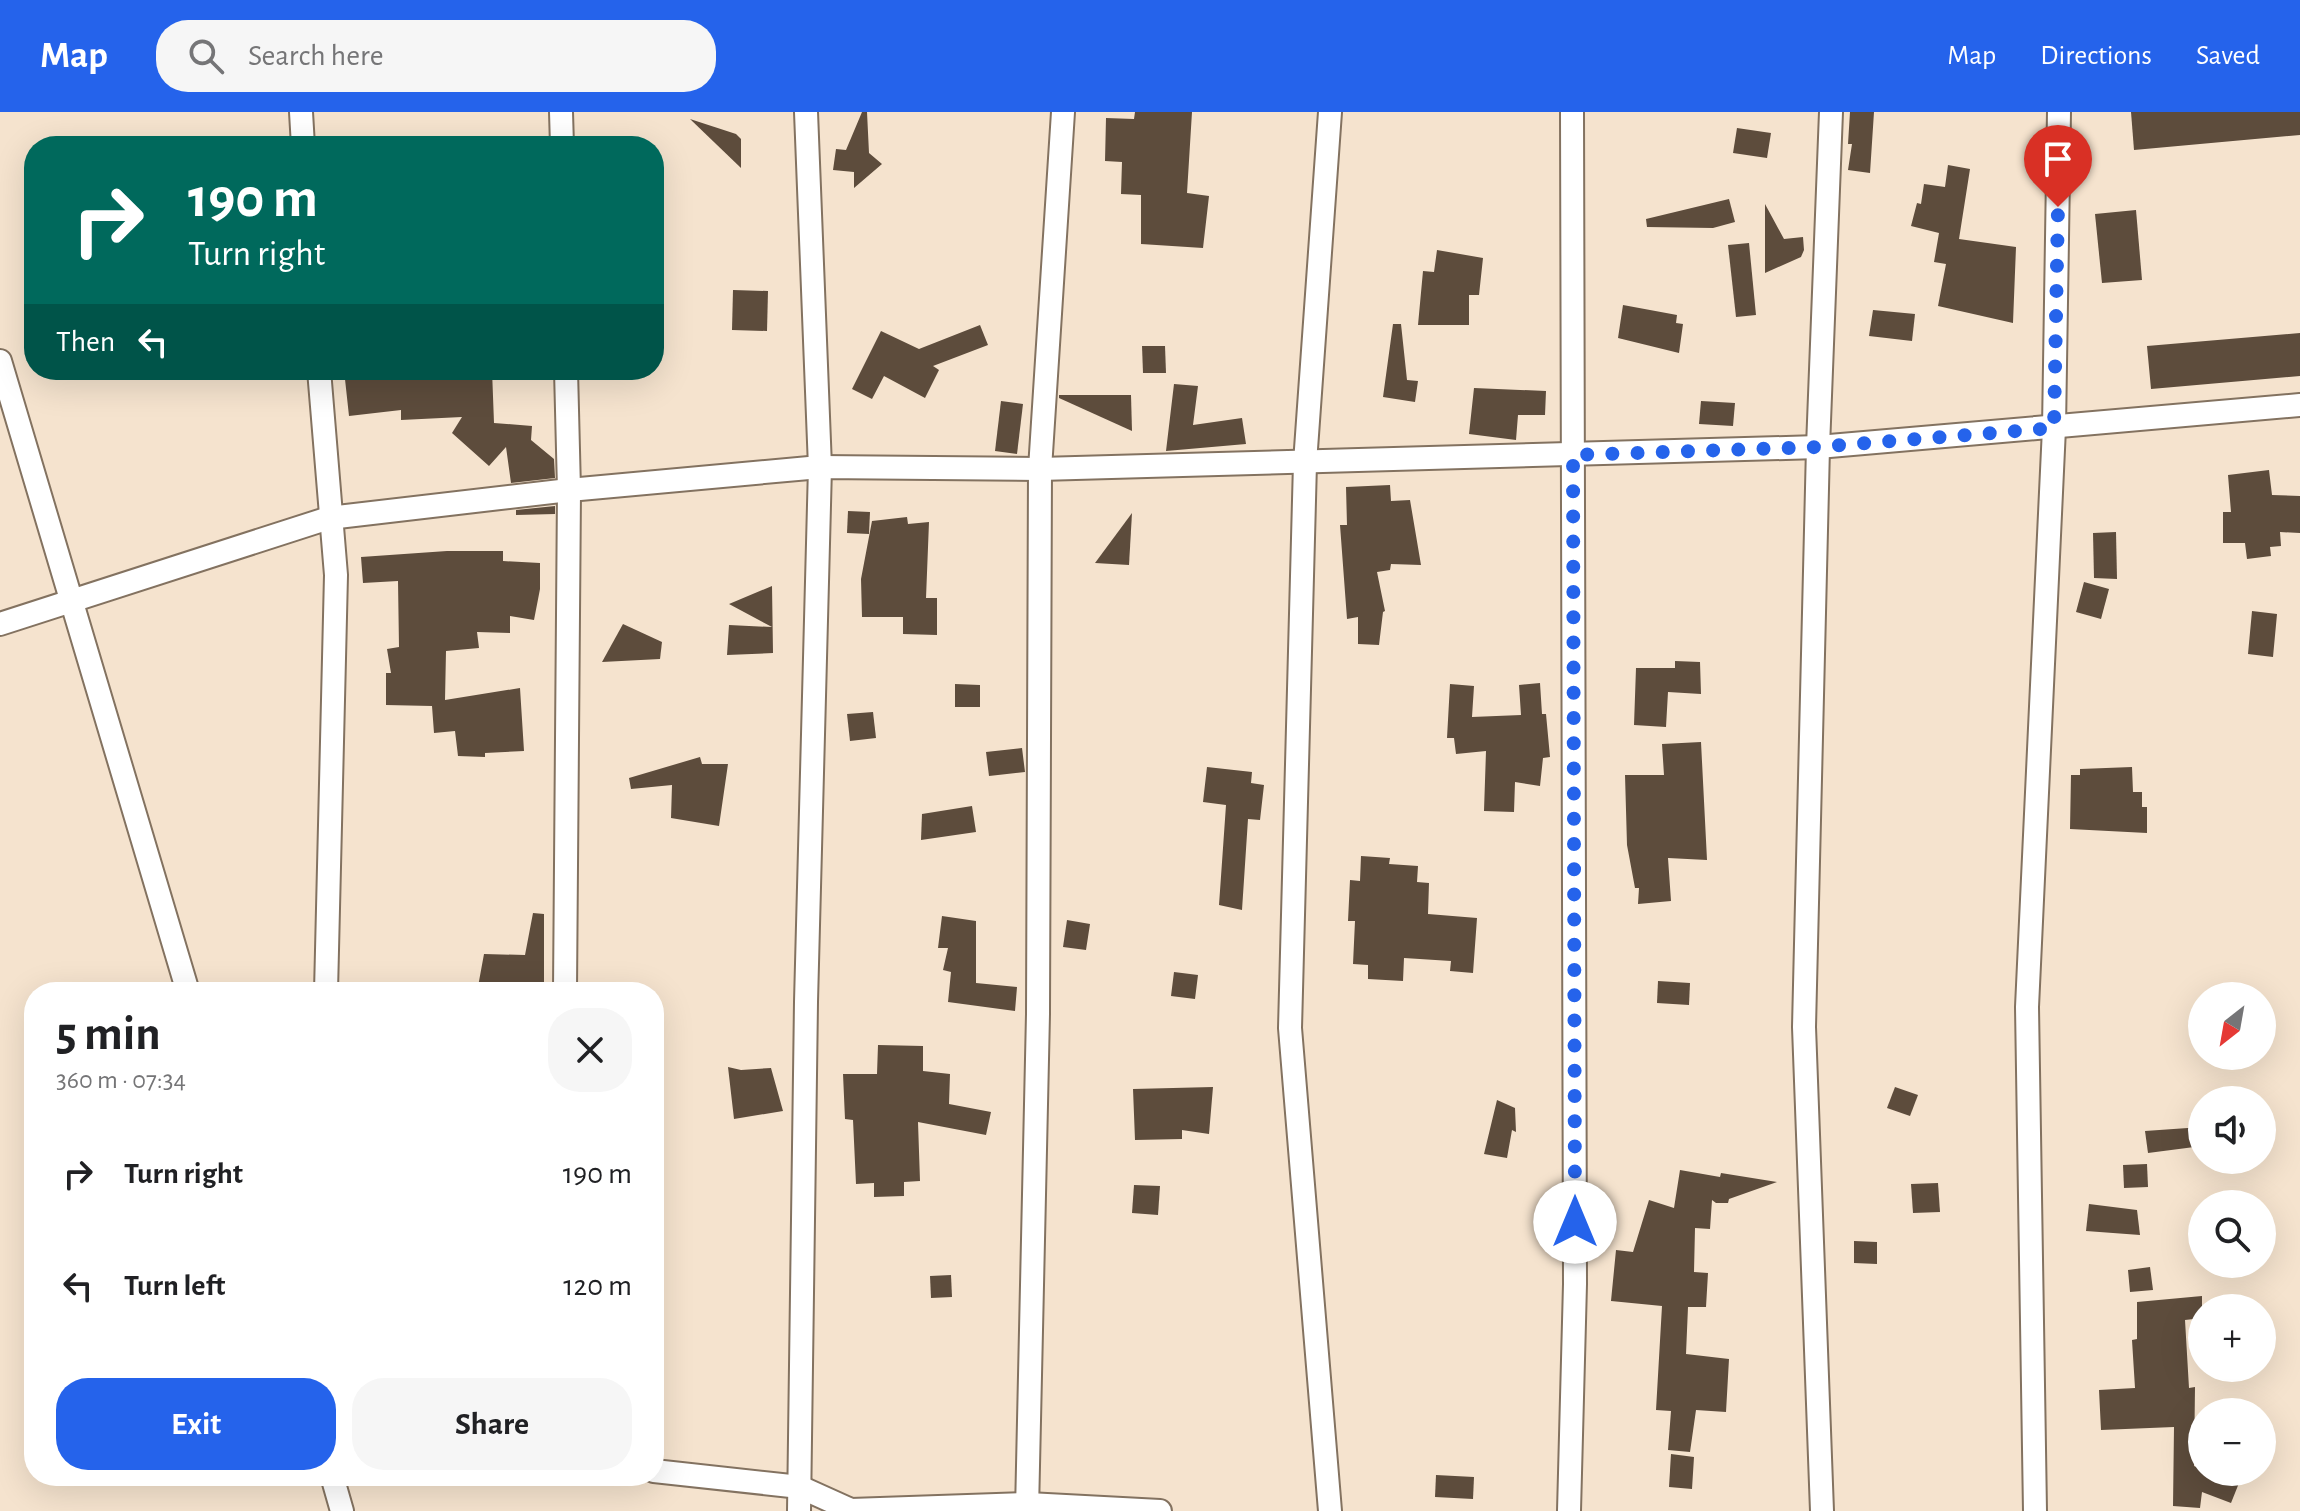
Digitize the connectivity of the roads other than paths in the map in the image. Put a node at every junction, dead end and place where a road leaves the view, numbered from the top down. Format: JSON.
{"nodes":[{"id":1,"x":301,"y":112,"type":"edge"},
{"id":2,"x":561,"y":112,"type":"edge"},
{"id":3,"x":806,"y":112,"type":"edge"},
{"id":4,"x":1063,"y":112,"type":"edge"},
{"id":5,"x":1330,"y":112,"type":"edge"},
{"id":6,"x":1572,"y":112,"type":"edge"},
{"id":7,"x":1831,"y":112,"type":"edge"},
{"id":8,"x":2059,"y":112,"type":"edge"},
{"id":9,"x":302,"y":136,"type":"edge"},
{"id":10,"x":562,"y":136,"type":"edge"},
{"id":11,"x":0,"y":361,"type":"edge"},
{"id":12,"x":320,"y":380,"type":"edge"},
{"id":13,"x":566,"y":380,"type":"edge"},
{"id":14,"x":2300,"y":405,"type":"edge"},
{"id":15,"x":2054,"y":428,"type":"junction"},
{"id":16,"x":1818,"y":447,"type":"junction"},
{"id":17,"x":1573,"y":455,"type":"junction"},
{"id":18,"x":1305,"y":463,"type":"junction"},
{"id":19,"x":820,"y":467,"type":"junction"},
{"id":20,"x":1040,"y":469,"type":"junction"},
{"id":21,"x":569,"y":490,"type":"junction"},
{"id":22,"x":329,"y":518,"type":"junction"},
{"id":23,"x":72,"y":601,"type":"junction"},
{"id":24,"x":0,"y":624,"type":"edge"},
{"id":25,"x":185,"y":982,"type":"edge"},
{"id":26,"x":326,"y":982,"type":"edge"},
{"id":27,"x":565,"y":982,"type":"edge"},
{"id":28,"x":664,"y":1472,"type":"edge"},
{"id":29,"x":335,"y":1486,"type":"edge"},
{"id":30,"x":800,"y":1487,"type":"junction"},
{"id":31,"x":1028,"y":1507,"type":"edge"},
{"id":32,"x":342,"y":1511,"type":"edge"},
{"id":33,"x":799,"y":1511,"type":"edge"},
{"id":34,"x":1160,"y":1511,"type":"edge"},
{"id":35,"x":1330,"y":1511,"type":"edge"},
{"id":36,"x":1569,"y":1511,"type":"edge"},
{"id":37,"x":1822,"y":1511,"type":"edge"},
{"id":38,"x":2035,"y":1511,"type":"edge"}],
"edges":[{"from":1,"to":9,"type":"street"},
{"from":2,"to":10,"type":"street"},
{"from":3,"to":19,"type":"street"},
{"from":4,"to":20,"type":"street"},
{"from":5,"to":18,"type":"street"},
{"from":6,"to":17,"type":"street"},
{"from":7,"to":16,"type":"street"},
{"from":8,"to":15,"type":"street"},
{"from":11,"to":23,"type":"street"},
{"from":12,"to":22,"type":"street"},
{"from":13,"to":21,"type":"street"},
{"from":14,"to":15,"type":"street"},
{"from":15,"to":16,"type":"street"},
{"from":15,"to":38,"type":"street"},
{"from":16,"to":17,"type":"street"},
{"from":16,"to":37,"type":"street"},
{"from":17,"to":18,"type":"street"},
{"from":17,"to":36,"type":"street"},
{"from":18,"to":20,"type":"street"},
{"from":18,"to":35,"type":"street"},
{"from":19,"to":20,"type":"street"},
{"from":19,"to":21,"type":"street"},
{"from":19,"to":30,"type":"street"},
{"from":20,"to":31,"type":"street"},
{"from":21,"to":22,"type":"street"},
{"from":21,"to":27,"type":"street"},
{"from":22,"to":23,"type":"street"},
{"from":22,"to":26,"type":"street"},
{"from":23,"to":24,"type":"street"},
{"from":23,"to":25,"type":"street"},
{"from":28,"to":30,"type":"street"},
{"from":29,"to":32,"type":"street"},
{"from":30,"to":31,"type":"street"},
{"from":30,"to":33,"type":"street"},
{"from":31,"to":34,"type":"street"}]}
